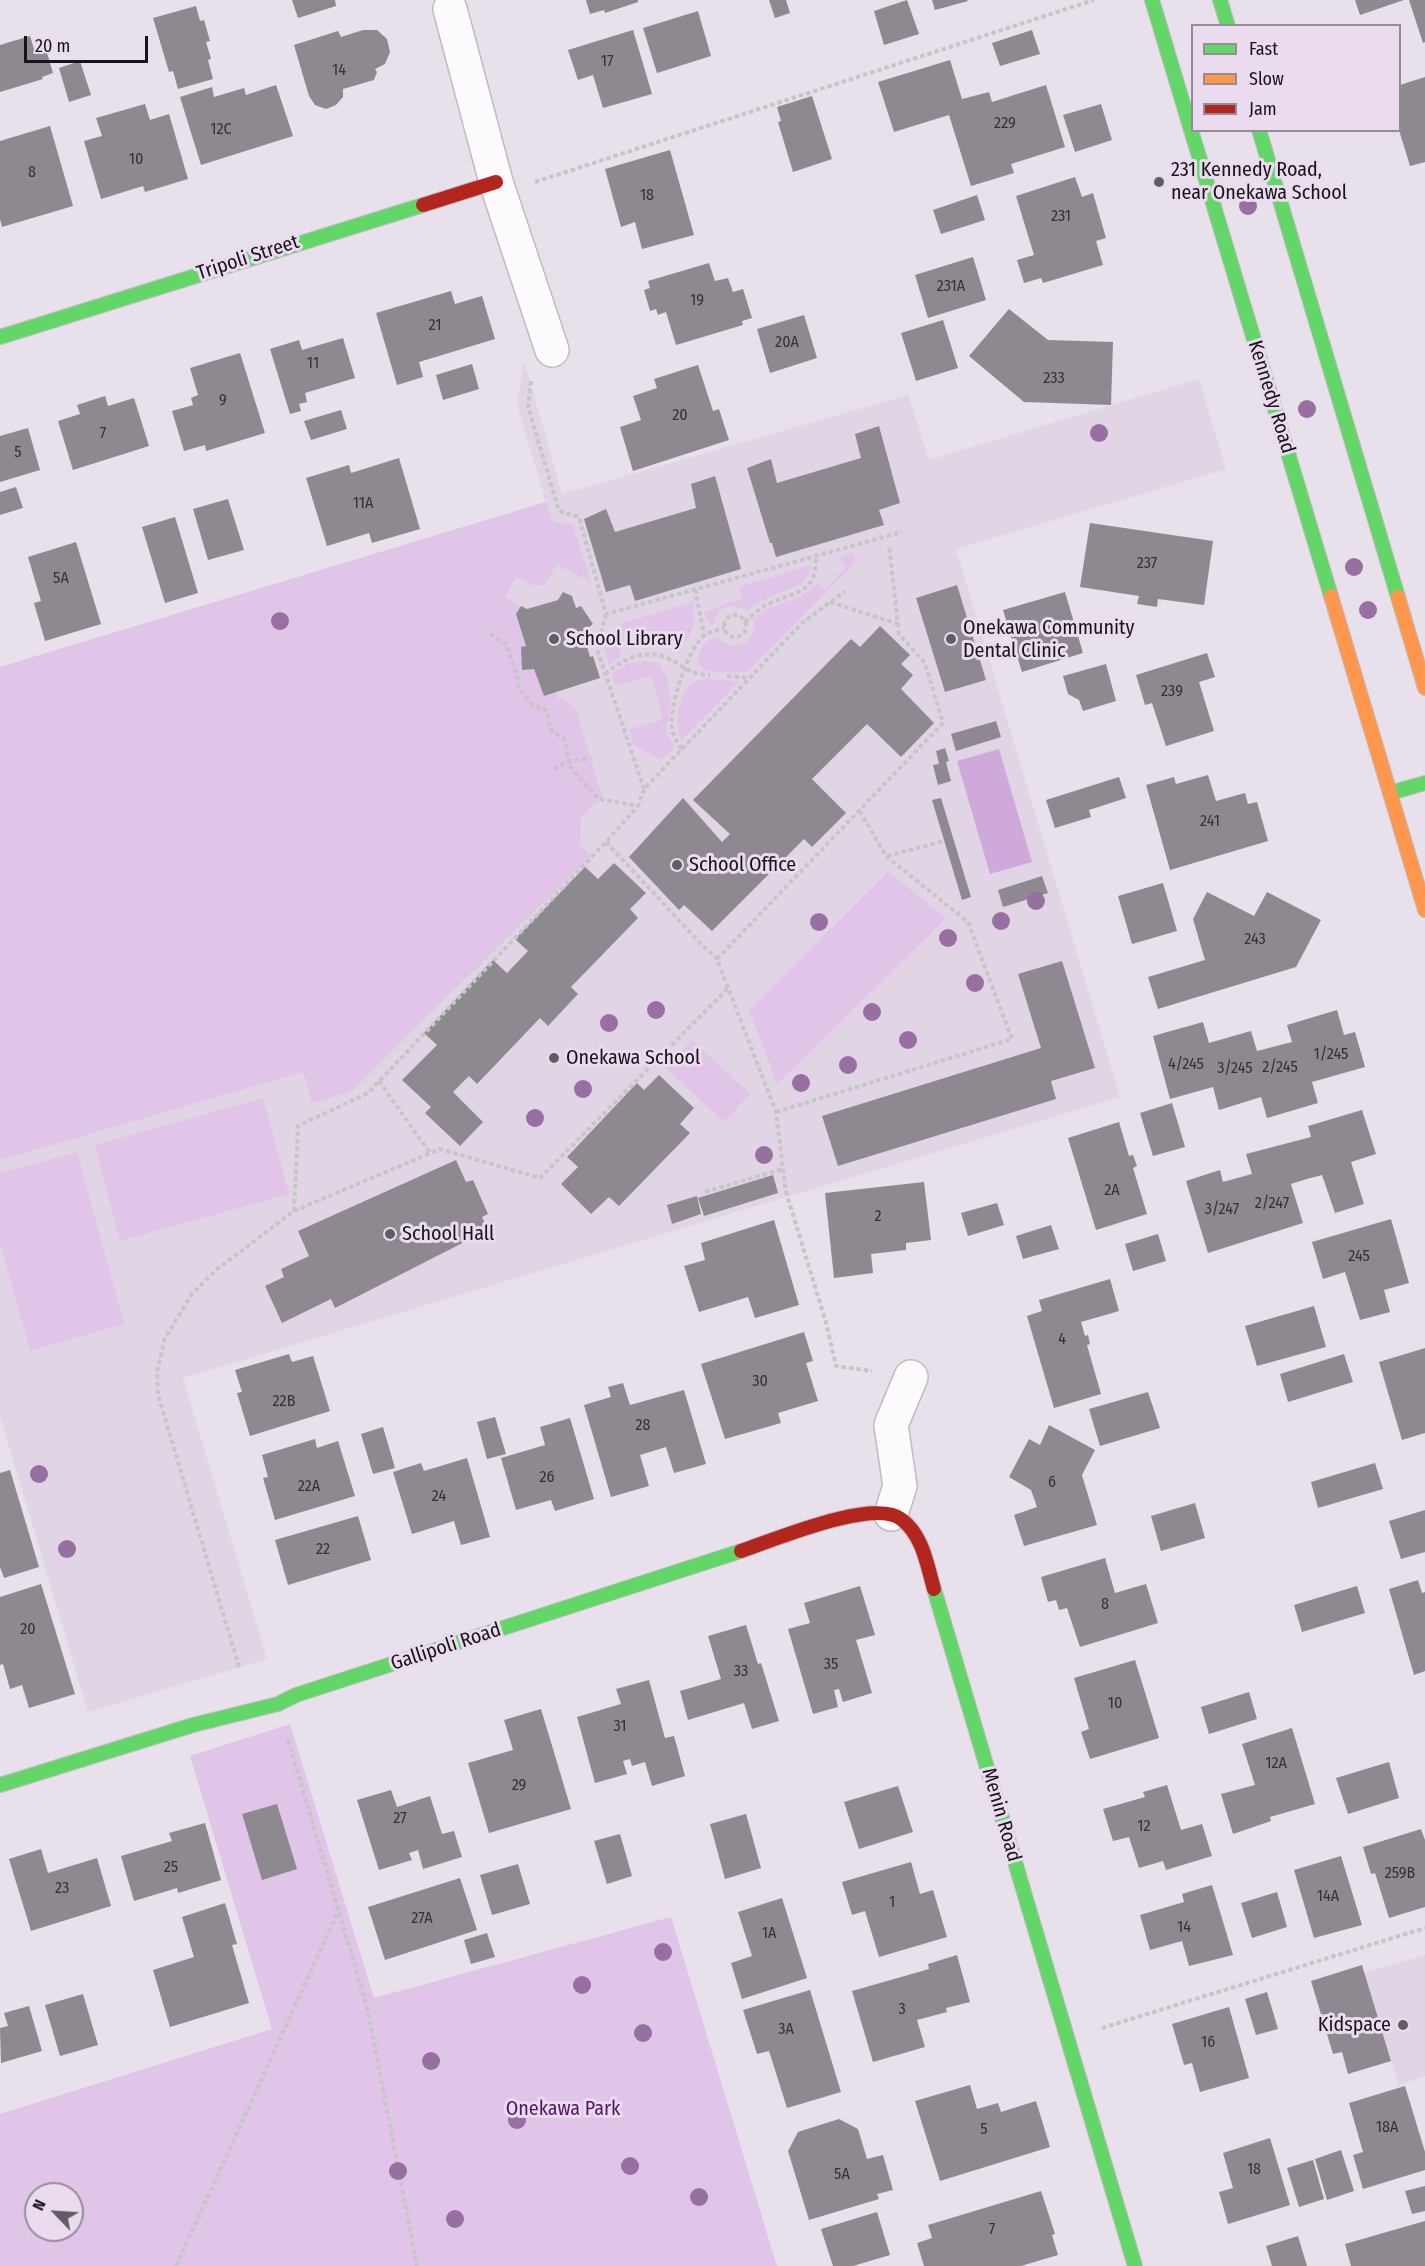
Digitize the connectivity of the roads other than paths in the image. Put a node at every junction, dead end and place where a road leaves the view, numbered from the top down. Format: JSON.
{"nodes":[{"id":1,"x":1152,"y":0,"type":"edge"},
{"id":2,"x":1220,"y":0,"type":"edge"},
{"id":3,"x":450,"y":9,"type":"dead end"},
{"id":4,"x":1227,"y":24,"type":"edge"},
{"id":5,"x":1191,"y":130,"type":"edge"},
{"id":6,"x":1192,"y":132,"type":"edge"},
{"id":7,"x":1260,"y":132,"type":"edge"},
{"id":8,"x":496,"y":182,"type":"junction"},
{"id":9,"x":0,"y":337,"type":"edge"},
{"id":10,"x":552,"y":350,"type":"road end"},
{"id":11,"x":1425,"y":688,"type":"edge"},
{"id":12,"x":1425,"y":783,"type":"edge"},
{"id":13,"x":1390,"y":793,"type":"junction"},
{"id":14,"x":1425,"y":910,"type":"edge"},
{"id":15,"x":911,"y":1377,"type":"road end"},
{"id":16,"x":891,"y":1514,"type":"junction"},
{"id":17,"x":0,"y":1785,"type":"edge"},
{"id":18,"x":1135,"y":2266,"type":"edge"}],
"edges":[{"from":1,"to":5,"type":"street","name":"Kennedy Road"},
{"from":2,"to":4,"type":"street"},
{"from":3,"to":8,"type":"street"},
{"from":6,"to":13,"type":"street","name":"Kennedy Road"},
{"from":7,"to":11,"type":"street"},
{"from":8,"to":9,"type":"street","name":"Tripoli Street"},
{"from":8,"to":10,"type":"street"},
{"from":12,"to":13,"type":"street"},
{"from":13,"to":14,"type":"street","name":"Kennedy Road"},
{"from":15,"to":16,"type":"street"},
{"from":16,"to":17,"type":"street","name":"Gallipoli Road"},
{"from":16,"to":18,"type":"street","name":"Menin Road"}]}
